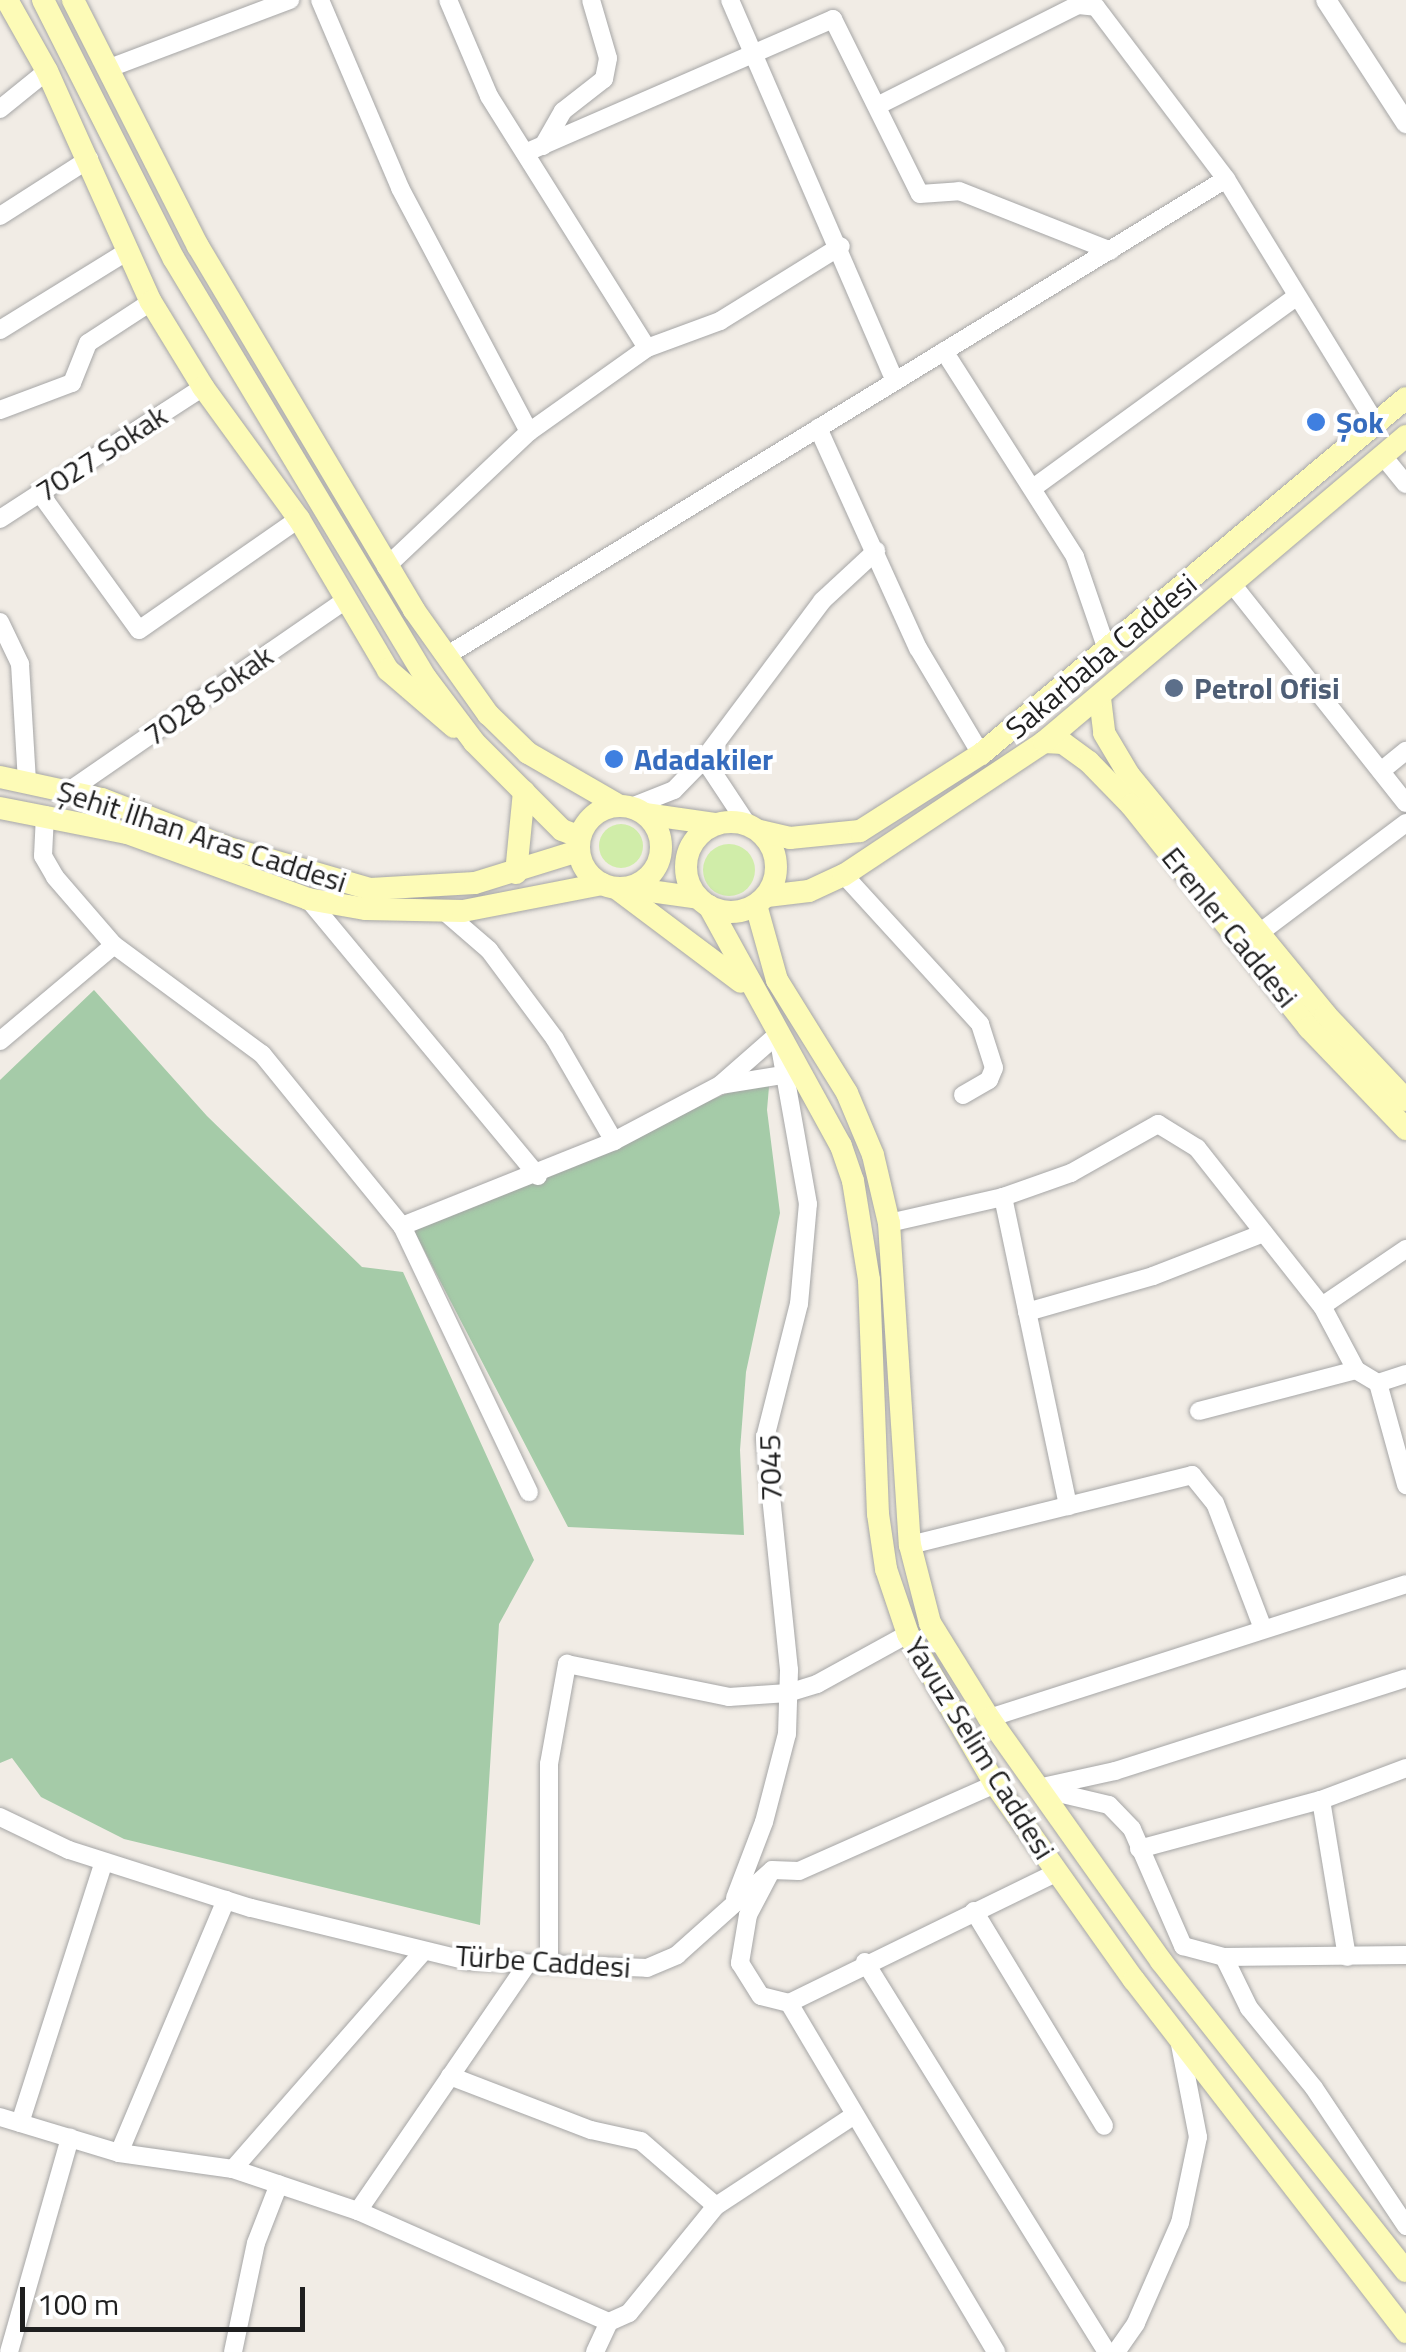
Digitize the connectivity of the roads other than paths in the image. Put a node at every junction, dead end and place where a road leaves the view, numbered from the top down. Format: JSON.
{"nodes":[{"id":1,"x":42,"y":0,"type":"edge"},
{"id":2,"x":73,"y":0,"type":"edge"},
{"id":3,"x":290,"y":0,"type":"edge"},
{"id":4,"x":320,"y":0,"type":"edge"},
{"id":5,"x":448,"y":0,"type":"edge"},
{"id":6,"x":591,"y":0,"type":"edge"},
{"id":7,"x":730,"y":0,"type":"edge"},
{"id":8,"x":1326,"y":0,"type":"edge"},
{"id":9,"x":256,"y":5,"type":"edge"},
{"id":10,"x":11,"y":8,"type":"edge"},
{"id":11,"x":754,"y":52,"type":"junction"},
{"id":12,"x":107,"y":69,"type":"junction"},
{"id":13,"x":47,"y":71,"type":"junction"},
{"id":14,"x":877,"y":106,"type":"junction"},
{"id":15,"x":0,"y":109,"type":"edge"},
{"id":16,"x":1406,"y":123,"type":"edge"},
{"id":17,"x":543,"y":146,"type":"junction"},
{"id":18,"x":525,"y":154,"type":"junction"},
{"id":19,"x":89,"y":159,"type":"junction"},
{"id":20,"x":1226,"y":180,"type":"junction"},
{"id":21,"x":0,"y":216,"type":"edge"},
{"id":22,"x":841,"y":246,"type":"junction"},
{"id":23,"x":128,"y":251,"type":"junction"},
{"id":24,"x":1111,"y":251,"type":"junction"},
{"id":25,"x":1297,"y":296,"type":"junction"},
{"id":26,"x":152,"y":302,"type":"junction"},
{"id":27,"x":0,"y":330,"type":"edge"},
{"id":28,"x":647,"y":348,"type":"junction"},
{"id":29,"x":944,"y":351,"type":"junction"},
{"id":30,"x":896,"y":381,"type":"junction"},
{"id":31,"x":203,"y":387,"type":"junction"},
{"id":32,"x":1406,"y":398,"type":"edge"},
{"id":33,"x":0,"y":410,"type":"edge"},
{"id":34,"x":1376,"y":424,"type":"junction"},
{"id":35,"x":818,"y":428,"type":"junction"},
{"id":36,"x":529,"y":432,"type":"junction"},
{"id":37,"x":1406,"y":436,"type":"edge"},
{"id":38,"x":1382,"y":456,"type":"junction"},
{"id":39,"x":1406,"y":484,"type":"edge"},
{"id":40,"x":1033,"y":488,"type":"junction"},
{"id":41,"x":40,"y":492,"type":"junction"},
{"id":42,"x":0,"y":518,"type":"edge"},
{"id":43,"x":300,"y":519,"type":"junction"},
{"id":44,"x":876,"y":551,"type":"junction"},
{"id":45,"x":386,"y":567,"type":"junction"},
{"id":46,"x":1233,"y":585,"type":"junction"},
{"id":47,"x":346,"y":600,"type":"junction"},
{"id":48,"x":0,"y":622,"type":"edge"},
{"id":49,"x":1108,"y":653,"type":"junction"},
{"id":50,"x":446,"y":656,"type":"junction"},
{"id":51,"x":1100,"y":698,"type":"junction"},
{"id":52,"x":474,"y":742,"type":"junction"},
{"id":53,"x":1044,"y":742,"type":"junction"},
{"id":54,"x":1406,"y":751,"type":"edge"},
{"id":55,"x":981,"y":754,"type":"junction"},
{"id":56,"x":704,"y":759,"type":"junction"},
{"id":57,"x":1381,"y":771,"type":"junction"},
{"id":58,"x":0,"y":777,"type":"edge"},
{"id":59,"x":27,"y":782,"type":"junction"},
{"id":60,"x":69,"y":791,"type":"junction"},
{"id":61,"x":524,"y":791,"type":"junction"},
{"id":62,"x":1406,"y":803,"type":"edge"},
{"id":63,"x":0,"y":808,"type":"edge"},
{"id":64,"x":632,"y":809,"type":"junction"},
{"id":65,"x":45,"y":815,"type":"junction"},
{"id":66,"x":1406,"y":823,"type":"edge"},
{"id":67,"x":716,"y":824,"type":"junction"},
{"id":68,"x":753,"y":828,"type":"junction"},
{"id":69,"x":579,"y":844,"type":"junction"},
{"id":70,"x":516,"y":873,"type":"junction"},
{"id":71,"x":844,"y":874,"type":"junction"},
{"id":72,"x":616,"y":887,"type":"junction"},
{"id":73,"x":308,"y":900,"type":"junction"},
{"id":74,"x":761,"y":901,"type":"junction"},
{"id":75,"x":704,"y":902,"type":"junction"},
{"id":76,"x":446,"y":912,"type":"junction"},
{"id":77,"x":1262,"y":931,"type":"junction"},
{"id":78,"x":114,"y":945,"type":"junction"},
{"id":79,"x":752,"y":992,"type":"junction"},
{"id":80,"x":778,"y":1034,"type":"junction"},
{"id":81,"x":0,"y":1041,"type":"edge"},
{"id":82,"x":782,"y":1075,"type":"junction"},
{"id":83,"x":720,"y":1085,"type":"junction"},
{"id":84,"x":963,"y":1094,"type":"dead end"},
{"id":85,"x":1406,"y":1100,"type":"edge"},
{"id":86,"x":1406,"y":1129,"type":"edge"},
{"id":87,"x":614,"y":1141,"type":"junction"},
{"id":88,"x":538,"y":1176,"type":"junction"},
{"id":89,"x":1003,"y":1197,"type":"junction"},
{"id":90,"x":889,"y":1223,"type":"junction"},
{"id":91,"x":402,"y":1226,"type":"junction"},
{"id":92,"x":1264,"y":1233,"type":"junction"},
{"id":93,"x":1406,"y":1250,"type":"edge"},
{"id":94,"x":1322,"y":1306,"type":"junction"},
{"id":95,"x":1027,"y":1312,"type":"junction"},
{"id":96,"x":1356,"y":1370,"type":"junction"},
{"id":97,"x":1406,"y":1374,"type":"edge"},
{"id":98,"x":1378,"y":1383,"type":"junction"},
{"id":99,"x":1199,"y":1410,"type":"dead end"},
{"id":100,"x":1406,"y":1485,"type":"edge"},
{"id":101,"x":529,"y":1492,"type":"dead end"},
{"id":102,"x":1068,"y":1506,"type":"junction"},
{"id":103,"x":910,"y":1545,"type":"junction"},
{"id":104,"x":1406,"y":1584,"type":"edge"},
{"id":105,"x":1263,"y":1630,"type":"junction"},
{"id":106,"x":908,"y":1634,"type":"junction"},
{"id":107,"x":1406,"y":1678,"type":"edge"},
{"id":108,"x":788,"y":1693,"type":"junction"},
{"id":109,"x":989,"y":1718,"type":"junction"},
{"id":110,"x":1406,"y":1768,"type":"edge"},
{"id":111,"x":995,"y":1784,"type":"junction"},
{"id":112,"x":1037,"y":1788,"type":"junction"},
{"id":113,"x":1321,"y":1800,"type":"junction"},
{"id":114,"x":0,"y":1817,"type":"edge"},
{"id":115,"x":1139,"y":1849,"type":"junction"},
{"id":116,"x":104,"y":1862,"type":"junction"},
{"id":117,"x":772,"y":1870,"type":"junction"},
{"id":118,"x":1058,"y":1872,"type":"junction"},
{"id":119,"x":735,"y":1899,"type":"junction"},
{"id":120,"x":226,"y":1900,"type":"junction"},
{"id":121,"x":974,"y":1912,"type":"junction"},
{"id":122,"x":424,"y":1950,"type":"junction"},
{"id":123,"x":1406,"y":1954,"type":"edge"},
{"id":124,"x":1224,"y":1957,"type":"junction"},
{"id":125,"x":1346,"y":1957,"type":"junction"},
{"id":126,"x":865,"y":1962,"type":"junction"},
{"id":127,"x":527,"y":1964,"type":"junction"},
{"id":128,"x":549,"y":1964,"type":"junction"},
{"id":129,"x":789,"y":2002,"type":"junction"},
{"id":130,"x":1180,"y":2044,"type":"junction"},
{"id":131,"x":450,"y":2076,"type":"junction"},
{"id":132,"x":853,"y":2116,"type":"junction"},
{"id":133,"x":0,"y":2117,"type":"edge"},
{"id":134,"x":20,"y":2123,"type":"junction"},
{"id":135,"x":1104,"y":2126,"type":"dead end"},
{"id":136,"x":70,"y":2138,"type":"junction"},
{"id":137,"x":120,"y":2154,"type":"junction"},
{"id":138,"x":233,"y":2169,"type":"junction"},
{"id":139,"x":279,"y":2184,"type":"junction"},
{"id":140,"x":716,"y":2206,"type":"junction"},
{"id":141,"x":358,"y":2212,"type":"junction"},
{"id":142,"x":1406,"y":2226,"type":"edge"},
{"id":143,"x":1406,"y":2272,"type":"edge"},
{"id":144,"x":609,"y":2322,"type":"junction"},
{"id":145,"x":1406,"y":2332,"type":"edge"},
{"id":146,"x":9,"y":2352,"type":"edge"},
{"id":147,"x":233,"y":2352,"type":"edge"},
{"id":148,"x":595,"y":2352,"type":"edge"},
{"id":149,"x":996,"y":2352,"type":"edge"},
{"id":150,"x":1107,"y":2352,"type":"edge"},
{"id":151,"x":1116,"y":2352,"type":"edge"}],
"edges":[{"from":1,"to":10,"type":"main road"},
{"from":1,"to":52,"type":"main road"},
{"from":2,"to":12,"type":"main road"},
{"from":3,"to":9,"type":"street"},
{"from":4,"to":36,"type":"street"},
{"from":5,"to":18,"type":"street"},
{"from":6,"to":17,"type":"street"},
{"from":7,"to":11,"type":"street"},
{"from":8,"to":16,"type":"street"},
{"from":9,"to":12,"type":"street"},
{"from":10,"to":13,"type":"main road"},
{"from":11,"to":14,"type":"street"},
{"from":11,"to":17,"type":"street"},
{"from":11,"to":22,"type":"street"},
{"from":12,"to":45,"type":"main road"},
{"from":13,"to":15,"type":"street"},
{"from":13,"to":19,"type":"main road"},
{"from":14,"to":20,"type":"street"},
{"from":14,"to":24,"type":"street"},
{"from":17,"to":18,"type":"street"},
{"from":18,"to":28,"type":"street"},
{"from":19,"to":21,"type":"street"},
{"from":19,"to":23,"type":"main road"},
{"from":20,"to":24,"type":"street"},
{"from":20,"to":25,"type":"street"},
{"from":22,"to":28,"type":"street"},
{"from":22,"to":30,"type":"street"},
{"from":23,"to":26,"type":"main road"},
{"from":23,"to":27,"type":"street"},
{"from":24,"to":29,"type":"street"},
{"from":25,"to":34,"type":"street"},
{"from":25,"to":40,"type":"street"},
{"from":26,"to":31,"type":"main road"},
{"from":26,"to":33,"type":"street"},
{"from":28,"to":36,"type":"street"},
{"from":29,"to":30,"type":"street"},
{"from":29,"to":40,"type":"street"},
{"from":30,"to":35,"type":"street"},
{"from":31,"to":41,"type":"street","name":"7027 Sokak"},
{"from":31,"to":43,"type":"main road"},
{"from":32,"to":34,"type":"main road","name":"Sakarbaba Caddesi"},
{"from":34,"to":49,"type":"main road","name":"Sakarbaba Caddesi"},
{"from":35,"to":44,"type":"street"},
{"from":35,"to":50,"type":"street"},
{"from":36,"to":45,"type":"street"},
{"from":37,"to":38,"type":"main road","name":"Sakarbaba Caddesi"},
{"from":38,"to":39,"type":"street"},
{"from":38,"to":46,"type":"main road","name":"Sakarbaba Caddesi"},
{"from":40,"to":49,"type":"street"},
{"from":41,"to":42,"type":"street","name":"7027 Sokak"},
{"from":41,"to":43,"type":"street"},
{"from":43,"to":47,"type":"main road"},
{"from":44,"to":55,"type":"street"},
{"from":44,"to":56,"type":"street"},
{"from":45,"to":50,"type":"main road"},
{"from":46,"to":51,"type":"main road","name":"Sakarbaba Caddesi"},
{"from":46,"to":57,"type":"street"},
{"from":47,"to":52,"type":"main road"},
{"from":47,"to":60,"type":"street","name":"7028 Sokak"},
{"from":48,"to":59,"type":"street"},
{"from":49,"to":55,"type":"main road","name":"Sakarbaba Caddesi"},
{"from":50,"to":64,"type":"main road"},
{"from":51,"to":53,"type":"main road","name":"Sakarbaba Caddesi"},
{"from":51,"to":77,"type":"main road","name":"Erenler Caddesi"},
{"from":52,"to":61,"type":"main road"},
{"from":53,"to":71,"type":"main road","name":"Sakarbaba Caddesi"},
{"from":53,"to":86,"type":"main road","name":"Erenler Caddesi"},
{"from":54,"to":57,"type":"street"},
{"from":55,"to":68,"type":"main road","name":"Sakarbaba Caddesi"},
{"from":56,"to":64,"type":"street"},
{"from":56,"to":68,"type":"street"},
{"from":57,"to":62,"type":"street"},
{"from":58,"to":59,"type":"main road","name":"Şehit İlhan Aras Caddesi"},
{"from":59,"to":60,"type":"main road","name":"Şehit İlhan Aras Caddesi"},
{"from":60,"to":70,"type":"main road","name":"Şehit İlhan Aras Caddesi"},
{"from":61,"to":69,"type":"main road"},
{"from":61,"to":70,"type":"main road"},
{"from":63,"to":65,"type":"main road","name":"Şehit İlhan Aras Caddesi"},
{"from":64,"to":67,"type":"main road"},
{"from":64,"to":69,"type":"main road"},
{"from":64,"to":72,"type":"main road"},
{"from":65,"to":73,"type":"main road","name":"Şehit İlhan Aras Caddesi"},
{"from":65,"to":78,"type":"street"},
{"from":66,"to":77,"type":"street"},
{"from":67,"to":68,"type":"main road"},
{"from":67,"to":75,"type":"main road"},
{"from":68,"to":74,"type":"main road"},
{"from":69,"to":70,"type":"main road","name":"Şehit İlhan Aras Caddesi"},
{"from":69,"to":72,"type":"main road"},
{"from":71,"to":74,"type":"main road","name":"Sakarbaba Caddesi"},
{"from":71,"to":84,"type":"street"},
{"from":72,"to":75,"type":"main road","name":"Şehit İlhan Aras Caddesi"},
{"from":72,"to":76,"type":"main road","name":"Şehit İlhan Aras Caddesi"},
{"from":72,"to":79,"type":"main road"},
{"from":73,"to":76,"type":"main road","name":"Şehit İlhan Aras Caddesi"},
{"from":73,"to":88,"type":"street"},
{"from":74,"to":75,"type":"main road"},
{"from":74,"to":90,"type":"main road","name":"Yavuz Selim Caddesi"},
{"from":75,"to":79,"type":"main road","name":"Yavuz Selim Caddesi"},
{"from":76,"to":87,"type":"street"},
{"from":77,"to":85,"type":"main road","name":"Erenler Caddesi"},
{"from":78,"to":81,"type":"street"},
{"from":78,"to":91,"type":"street"},
{"from":79,"to":80,"type":"main road","name":"Yavuz Selim Caddesi"},
{"from":80,"to":82,"type":"street","name":"7045"},
{"from":80,"to":83,"type":"street"},
{"from":80,"to":106,"type":"main road","name":"Yavuz Selim Caddesi"},
{"from":82,"to":83,"type":"street"},
{"from":82,"to":108,"type":"street","name":"7045"},
{"from":83,"to":87,"type":"street"},
{"from":87,"to":88,"type":"street"},
{"from":88,"to":91,"type":"street"},
{"from":89,"to":90,"type":"street"},
{"from":89,"to":92,"type":"street"},
{"from":89,"to":95,"type":"street"},
{"from":90,"to":103,"type":"main road","name":"Yavuz Selim Caddesi"},
{"from":91,"to":101,"type":"street"},
{"from":92,"to":94,"type":"street"},
{"from":92,"to":95,"type":"street"},
{"from":93,"to":94,"type":"street"},
{"from":94,"to":96,"type":"street"},
{"from":95,"to":102,"type":"street"},
{"from":96,"to":98,"type":"street"},
{"from":96,"to":99,"type":"street"},
{"from":97,"to":98,"type":"street"},
{"from":98,"to":100,"type":"street"},
{"from":102,"to":103,"type":"street"},
{"from":102,"to":105,"type":"street"},
{"from":103,"to":109,"type":"main road","name":"Yavuz Selim Caddesi"},
{"from":104,"to":105,"type":"street"},
{"from":105,"to":109,"type":"street"},
{"from":106,"to":108,"type":"street"},
{"from":106,"to":111,"type":"main road","name":"Yavuz Selim Caddesi"},
{"from":107,"to":112,"type":"street"},
{"from":108,"to":119,"type":"street","name":"7045"},
{"from":108,"to":128,"type":"street"},
{"from":109,"to":112,"type":"main road","name":"Yavuz Selim Caddesi"},
{"from":110,"to":113,"type":"street"},
{"from":111,"to":117,"type":"street","name":"Türbe Caddesi"},
{"from":111,"to":118,"type":"main road","name":"Yavuz Selim Caddesi"},
{"from":112,"to":115,"type":"street"},
{"from":112,"to":143,"type":"main road","name":"Yavuz Selim Caddesi"},
{"from":113,"to":115,"type":"street"},
{"from":113,"to":125,"type":"street"},
{"from":114,"to":116,"type":"street","name":"Türbe Caddesi"},
{"from":115,"to":124,"type":"street"},
{"from":116,"to":120,"type":"street","name":"Türbe Caddesi"},
{"from":116,"to":134,"type":"street"},
{"from":117,"to":119,"type":"street","name":"Türbe Caddesi"},
{"from":117,"to":129,"type":"street"},
{"from":118,"to":121,"type":"street"},
{"from":118,"to":130,"type":"main road","name":"Yavuz Selim Caddesi"},
{"from":119,"to":128,"type":"street","name":"Türbe Caddesi"},
{"from":120,"to":122,"type":"street","name":"Türbe Caddesi"},
{"from":120,"to":137,"type":"street"},
{"from":121,"to":126,"type":"street"},
{"from":121,"to":135,"type":"street"},
{"from":122,"to":127,"type":"street","name":"Türbe Caddesi"},
{"from":122,"to":138,"type":"street"},
{"from":123,"to":125,"type":"street"},
{"from":124,"to":125,"type":"street"},
{"from":124,"to":142,"type":"street"},
{"from":126,"to":129,"type":"street"},
{"from":126,"to":150,"type":"street"},
{"from":127,"to":128,"type":"street","name":"Türbe Caddesi"},
{"from":127,"to":131,"type":"street"},
{"from":129,"to":132,"type":"street"},
{"from":130,"to":145,"type":"main road","name":"Yavuz Selim Caddesi"},
{"from":130,"to":151,"type":"street"},
{"from":131,"to":140,"type":"street"},
{"from":131,"to":141,"type":"street"},
{"from":132,"to":140,"type":"street"},
{"from":132,"to":149,"type":"street"},
{"from":133,"to":134,"type":"street"},
{"from":134,"to":136,"type":"street"},
{"from":136,"to":137,"type":"street"},
{"from":136,"to":146,"type":"street"},
{"from":137,"to":138,"type":"street"},
{"from":138,"to":139,"type":"street"},
{"from":139,"to":141,"type":"street"},
{"from":139,"to":147,"type":"street"},
{"from":140,"to":144,"type":"street"},
{"from":141,"to":144,"type":"street"},
{"from":144,"to":148,"type":"street"}]}
